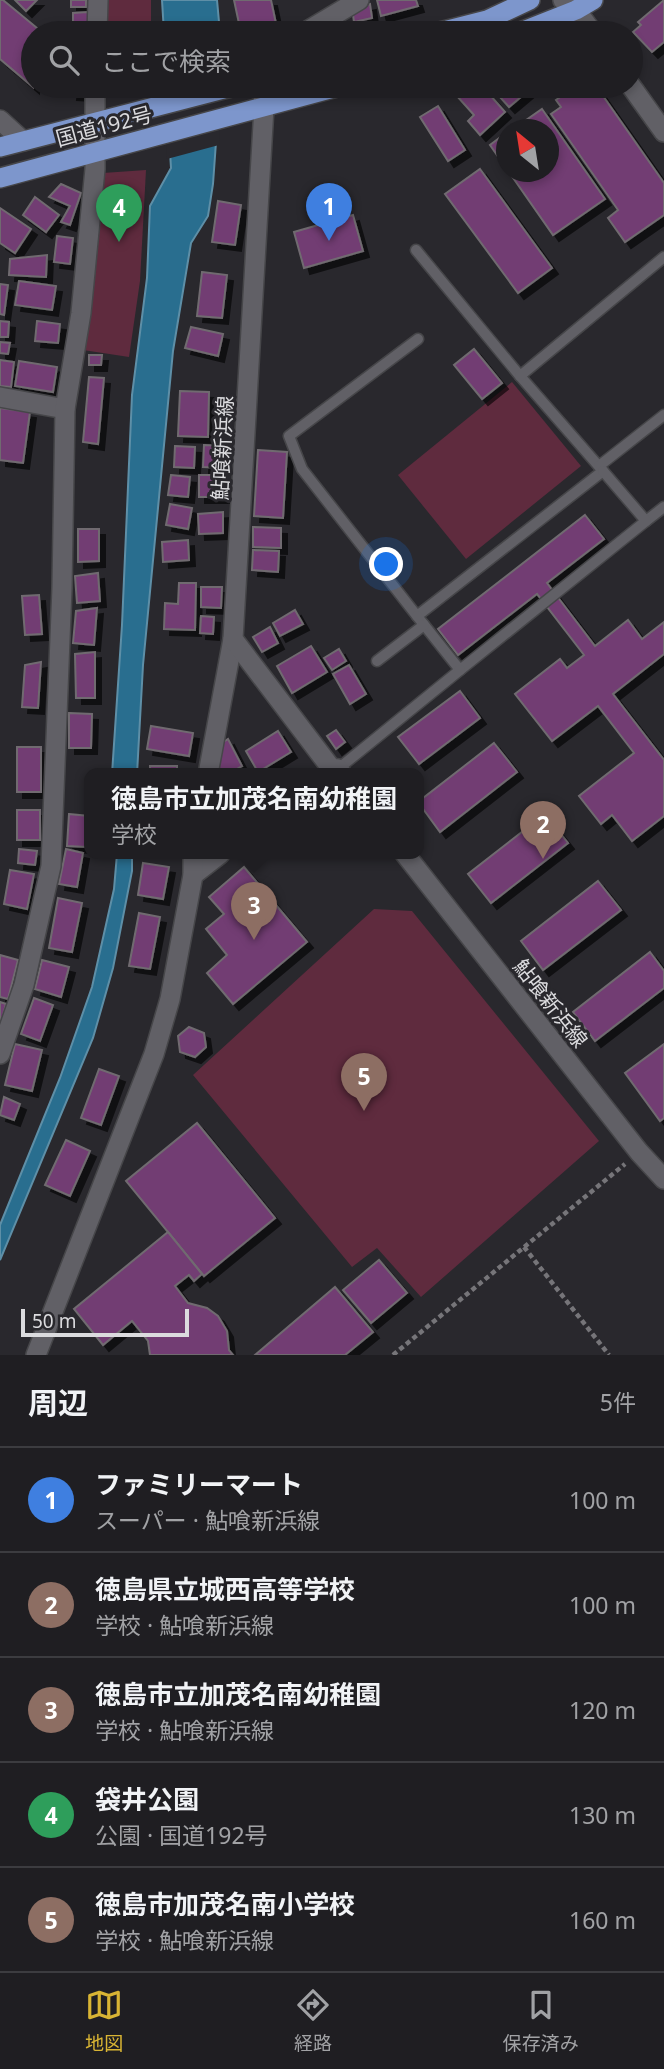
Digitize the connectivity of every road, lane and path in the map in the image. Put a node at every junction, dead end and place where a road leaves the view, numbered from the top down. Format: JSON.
{"nodes":[{"id":1,"x":98,"y":0,"type":"edge"},
{"id":2,"x":359,"y":0,"type":"edge"},
{"id":3,"x":530,"y":0,"type":"edge"},
{"id":4,"x":577,"y":3,"type":"edge"},
{"id":5,"x":97,"y":21,"type":"edge"},
{"id":6,"x":324,"y":21,"type":"edge"},
{"id":7,"x":483,"y":21,"type":"edge"},
{"id":8,"x":542,"y":21,"type":"edge"},
{"id":9,"x":587,"y":21,"type":"edge"},
{"id":10,"x":94,"y":98,"type":"edge"},
{"id":11,"x":190,"y":98,"type":"edge"},
{"id":12,"x":264,"y":98,"type":"edge"},
{"id":13,"x":297,"y":98,"type":"edge"},
{"id":14,"x":640,"y":98,"type":"edge"},
{"id":15,"x":264,"y":107,"type":"junction"},
{"id":16,"x":0,"y":120,"type":"edge"},
{"id":17,"x":93,"y":123,"type":"junction"},
{"id":18,"x":664,"y":132,"type":"edge"},
{"id":19,"x":23,"y":141,"type":"junction"},
{"id":20,"x":0,"y":147,"type":"edge"},
{"id":21,"x":96,"y":152,"type":"junction"},
{"id":22,"x":0,"y":178,"type":"edge"},
{"id":23,"x":416,"y":250,"type":"dead end"},
{"id":24,"x":664,"y":257,"type":"edge"},
{"id":25,"x":418,"y":339,"type":"dead end"},
{"id":26,"x":520,"y":376,"type":"junction"},
{"id":27,"x":0,"y":397,"type":"edge"},
{"id":28,"x":65,"y":409,"type":"junction"},
{"id":29,"x":664,"y":415,"type":"edge"},
{"id":30,"x":601,"y":469,"type":"junction"},
{"id":31,"x":664,"y":507,"type":"edge"},
{"id":32,"x":646,"y":521,"type":"junction"},
{"id":33,"x":421,"y":620,"type":"junction"},
{"id":34,"x":233,"y":639,"type":"junction"},
{"id":35,"x":377,"y":661,"type":"dead end"},
{"id":36,"x":460,"y":670,"type":"junction"},
{"id":37,"x":209,"y":768,"type":"edge"},
{"id":38,"x":332,"y":768,"type":"edge"},
{"id":39,"x":338,"y":768,"type":"edge"},
{"id":40,"x":193,"y":859,"type":"edge"},
{"id":41,"x":214,"y":859,"type":"edge"},
{"id":42,"x":409,"y":859,"type":"edge"},
{"id":43,"x":193,"y":875,"type":"junction"},
{"id":44,"x":0,"y":1054,"type":"edge"},
{"id":45,"x":639,"y":1152,"type":"junction"},
{"id":46,"x":664,"y":1179,"type":"edge"},
{"id":47,"x":524,"y":1247,"type":"junction"},
{"id":48,"x":36,"y":1355,"type":"edge"},
{"id":49,"x":393,"y":1355,"type":"edge"},
{"id":50,"x":609,"y":1355,"type":"edge"}],
"edges":[{"from":1,"to":5,"type":"street"},
{"from":2,"to":6,"type":"street"},
{"from":3,"to":7,"type":"highway"},
{"from":4,"to":8,"type":"highway"},
{"from":4,"to":9,"type":"street"},
{"from":10,"to":17,"type":"street"},
{"from":11,"to":17,"type":"highway","name":"国道192号"},
{"from":12,"to":15,"type":"street","name":"鮎喰新浜線"},
{"from":13,"to":15,"type":"highway","name":"国道192号"},
{"from":14,"to":18,"type":"street"},
{"from":15,"to":21,"type":"highway","name":"国道192号"},
{"from":15,"to":34,"type":"street","name":"鮎喰新浜線"},
{"from":16,"to":19,"type":"street"},
{"from":17,"to":19,"type":"highway","name":"国道192号"},
{"from":17,"to":21,"type":"street"},
{"from":19,"to":20,"type":"highway","name":"国道192号"},
{"from":21,"to":22,"type":"highway","name":"国道192号"},
{"from":21,"to":28,"type":"street"},
{"from":23,"to":26,"type":"lane"},
{"from":24,"to":26,"type":"lane"},
{"from":25,"to":33,"type":"lane"},
{"from":26,"to":30,"type":"lane"},
{"from":27,"to":28,"type":"street"},
{"from":28,"to":44,"type":"street"},
{"from":29,"to":30,"type":"lane"},
{"from":30,"to":32,"type":"lane"},
{"from":30,"to":33,"type":"lane"},
{"from":31,"to":32,"type":"lane"},
{"from":32,"to":36,"type":"lane"},
{"from":33,"to":35,"type":"lane"},
{"from":33,"to":36,"type":"lane"},
{"from":34,"to":37,"type":"street","name":"鮎喰新浜線"},
{"from":34,"to":38,"type":"street"},
{"from":36,"to":39,"type":"lane"},
{"from":40,"to":43,"type":"street"},
{"from":41,"to":43,"type":"street"},
{"from":42,"to":45,"type":"street","name":"鮎喰新浜線"},
{"from":43,"to":48,"type":"street"},
{"from":45,"to":46,"type":"street","name":"鮎喰新浜線"},
{"from":45,"to":47,"type":"path"},
{"from":47,"to":49,"type":"path"},
{"from":47,"to":50,"type":"path"}]}
